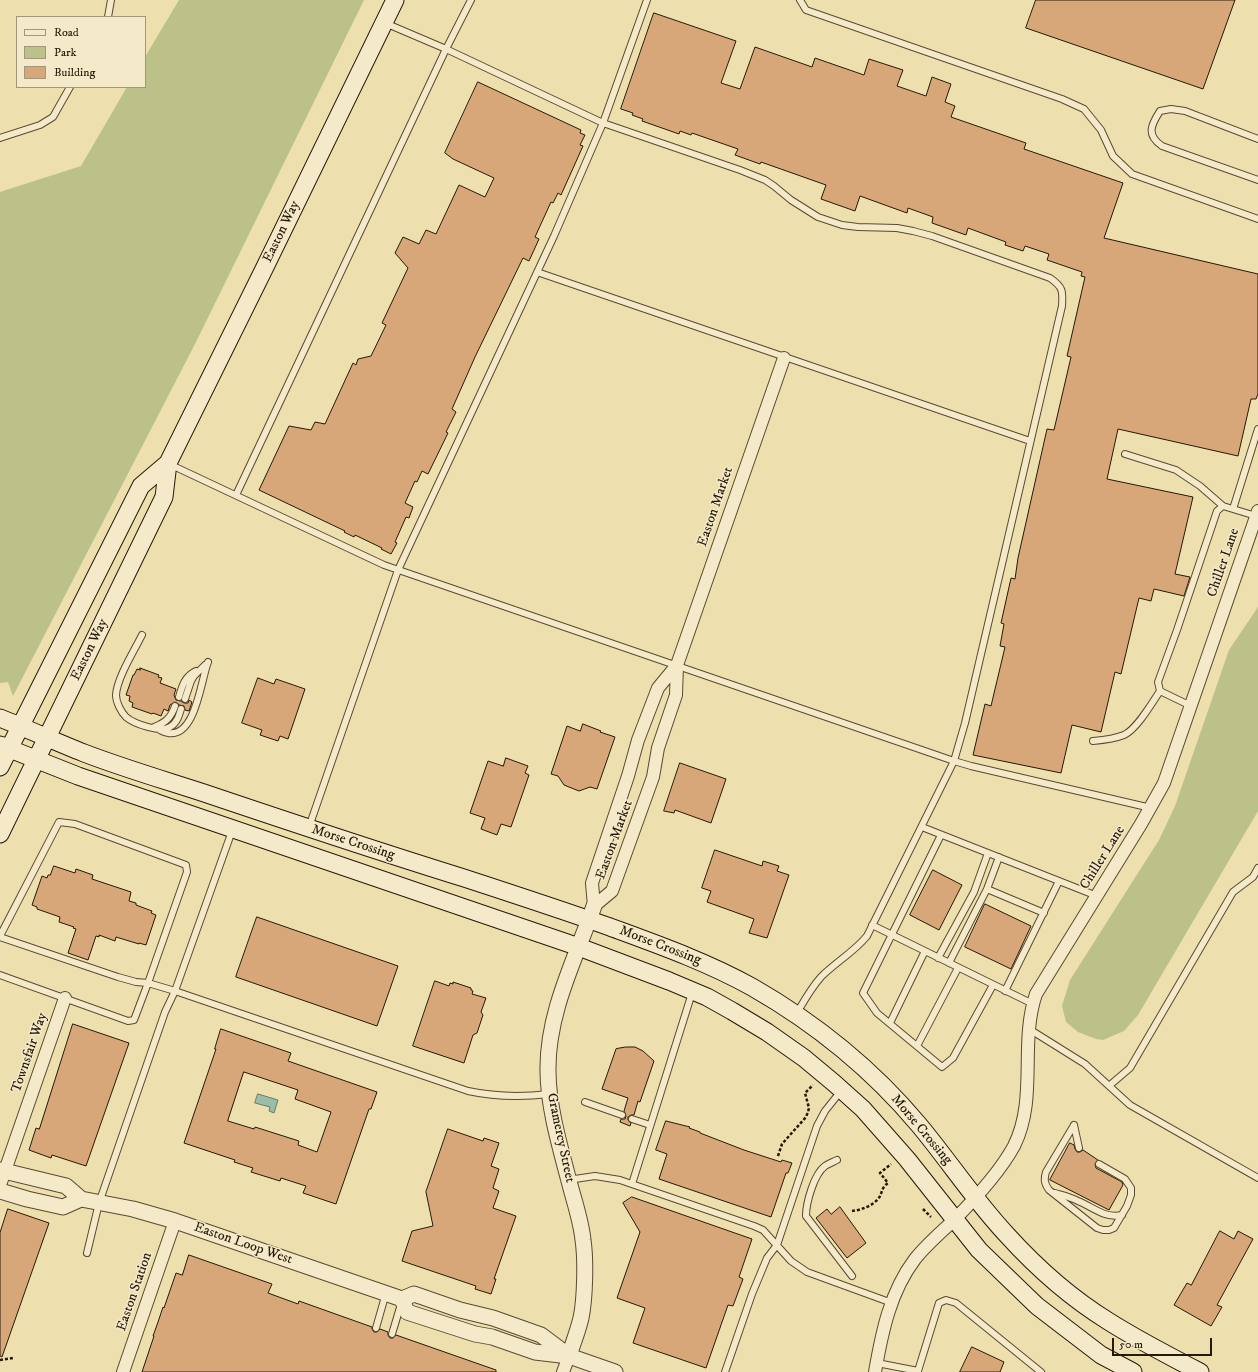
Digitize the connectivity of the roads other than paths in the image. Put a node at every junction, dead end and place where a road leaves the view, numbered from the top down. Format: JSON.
{"nodes":[{"id":1,"x":111,"y":0,"type":"edge"},
{"id":2,"x":394,"y":0,"type":"edge"},
{"id":3,"x":471,"y":0,"type":"edge"},
{"id":4,"x":647,"y":0,"type":"edge"},
{"id":5,"x":800,"y":0,"type":"edge"},
{"id":6,"x":108,"y":16,"type":"edge"},
{"id":7,"x":383,"y":23,"type":"junction"},
{"id":8,"x":446,"y":49,"type":"junction"},
{"id":9,"x":69,"y":88,"type":"edge"},
{"id":10,"x":603,"y":123,"type":"junction"},
{"id":11,"x":0,"y":138,"type":"edge"},
{"id":12,"x":1258,"y":138,"type":"edge"},
{"id":13,"x":1258,"y":180,"type":"edge"},
{"id":14,"x":1258,"y":219,"type":"edge"},
{"id":15,"x":537,"y":272,"type":"junction"},
{"id":16,"x":784,"y":358,"type":"junction"},
{"id":17,"x":1258,"y":429,"type":"edge"},
{"id":18,"x":1030,"y":441,"type":"junction"},
{"id":19,"x":1125,"y":454,"type":"dead end"},
{"id":20,"x":168,"y":463,"type":"junction"},
{"id":21,"x":236,"y":495,"type":"junction"},
{"id":22,"x":1223,"y":506,"type":"junction"},
{"id":23,"x":1233,"y":509,"type":"junction"},
{"id":24,"x":1257,"y":514,"type":"edge"},
{"id":25,"x":398,"y":570,"type":"junction"},
{"id":26,"x":142,"y":635,"type":"dead end"},
{"id":27,"x":677,"y":665,"type":"junction"},
{"id":28,"x":1160,"y":691,"type":"junction"},
{"id":29,"x":182,"y":698,"type":"dead end"},
{"id":30,"x":1191,"y":706,"type":"junction"},
{"id":31,"x":178,"y":708,"type":"dead end"},
{"id":32,"x":0,"y":718,"type":"edge"},
{"id":33,"x":21,"y":726,"type":"junction"},
{"id":34,"x":154,"y":728,"type":"junction"},
{"id":35,"x":47,"y":738,"type":"junction"},
{"id":36,"x":1093,"y":741,"type":"dead end"},
{"id":37,"x":5,"y":747,"type":"edge"},
{"id":38,"x":36,"y":760,"type":"junction"},
{"id":39,"x":954,"y":761,"type":"junction"},
{"id":40,"x":0,"y":767,"type":"edge"},
{"id":41,"x":1151,"y":808,"type":"junction"},
{"id":42,"x":922,"y":827,"type":"junction"},
{"id":43,"x":233,"y":828,"type":"junction"},
{"id":44,"x":308,"y":829,"type":"junction"},
{"id":45,"x":0,"y":834,"type":"edge"},
{"id":46,"x":941,"y":835,"type":"junction"},
{"id":47,"x":988,"y":853,"type":"junction"},
{"id":48,"x":999,"y":857,"type":"junction"},
{"id":49,"x":1258,"y":868,"type":"edge"},
{"id":50,"x":1255,"y":879,"type":"edge"},
{"id":51,"x":1059,"y":881,"type":"junction"},
{"id":52,"x":987,"y":889,"type":"junction"},
{"id":53,"x":1097,"y":896,"type":"junction"},
{"id":54,"x":1044,"y":912,"type":"junction"},
{"id":55,"x":591,"y":913,"type":"junction"},
{"id":56,"x":872,"y":925,"type":"junction"},
{"id":57,"x":892,"y":935,"type":"junction"},
{"id":58,"x":0,"y":936,"type":"edge"},
{"id":59,"x":579,"y":947,"type":"junction"},
{"id":60,"x":925,"y":951,"type":"junction"},
{"id":61,"x":938,"y":958,"type":"junction"},
{"id":62,"x":949,"y":963,"type":"junction"},
{"id":63,"x":958,"y":968,"type":"junction"},
{"id":64,"x":0,"y":975,"type":"edge"},
{"id":65,"x":148,"y":983,"type":"junction"},
{"id":66,"x":993,"y":985,"type":"junction"},
{"id":67,"x":175,"y":991,"type":"junction"},
{"id":68,"x":693,"y":991,"type":"junction"},
{"id":69,"x":1005,"y":991,"type":"junction"},
{"id":70,"x":65,"y":998,"type":"junction"},
{"id":71,"x":1033,"y":1004,"type":"junction"},
{"id":72,"x":796,"y":1015,"type":"junction"},
{"id":73,"x":890,"y":1023,"type":"junction"},
{"id":74,"x":1029,"y":1029,"type":"junction"},
{"id":75,"x":917,"y":1046,"type":"junction"},
{"id":76,"x":1110,"y":1085,"type":"junction"},
{"id":77,"x":842,"y":1090,"type":"junction"},
{"id":78,"x":550,"y":1094,"type":"junction"},
{"id":79,"x":585,"y":1102,"type":"dead end"},
{"id":80,"x":622,"y":1115,"type":"dead end"},
{"id":81,"x":632,"y":1119,"type":"dead end"},
{"id":82,"x":650,"y":1125,"type":"junction"},
{"id":83,"x":1079,"y":1148,"type":"dead end"},
{"id":84,"x":837,"y":1160,"type":"dead end"},
{"id":85,"x":1099,"y":1164,"type":"dead end"},
{"id":86,"x":2,"y":1175,"type":"edge"},
{"id":87,"x":1258,"y":1178,"type":"edge"},
{"id":88,"x":568,"y":1180,"type":"junction"},
{"id":89,"x":632,"y":1184,"type":"junction"},
{"id":90,"x":0,"y":1191,"type":"edge"},
{"id":91,"x":1051,"y":1192,"type":"junction"},
{"id":92,"x":81,"y":1199,"type":"junction"},
{"id":93,"x":99,"y":1203,"type":"junction"},
{"id":94,"x":965,"y":1208,"type":"junction"},
{"id":95,"x":1122,"y":1215,"type":"junction"},
{"id":96,"x":176,"y":1221,"type":"junction"},
{"id":97,"x":777,"y":1244,"type":"junction"},
{"id":98,"x":87,"y":1254,"type":"dead end"},
{"id":99,"x":852,"y":1276,"type":"dead end"},
{"id":100,"x":386,"y":1293,"type":"junction"},
{"id":101,"x":402,"y":1299,"type":"junction"},
{"id":102,"x":892,"y":1303,"type":"junction"},
{"id":103,"x":376,"y":1328,"type":"dead end"},
{"id":104,"x":392,"y":1334,"type":"dead end"},
{"id":105,"x":569,"y":1356,"type":"junction"},
{"id":106,"x":876,"y":1367,"type":"edge"},
{"id":107,"x":918,"y":1371,"type":"edge"},
{"id":108,"x":123,"y":1372,"type":"edge"},
{"id":109,"x":563,"y":1372,"type":"edge"},
{"id":110,"x":615,"y":1372,"type":"edge"},
{"id":111,"x":725,"y":1372,"type":"edge"},
{"id":112,"x":1041,"y":1372,"type":"edge"},
{"id":113,"x":1133,"y":1372,"type":"edge"},
{"id":114,"x":1200,"y":1372,"type":"edge"}],
"edges":[{"from":1,"to":6,"type":"lane"},
{"from":2,"to":7,"type":"main road","name":"Easton Way"},
{"from":3,"to":8,"type":"lane"},
{"from":4,"to":10,"type":"lane"},
{"from":5,"to":14,"type":"lane"},
{"from":7,"to":8,"type":"lane"},
{"from":7,"to":20,"type":"main road","name":"Easton Way"},
{"from":8,"to":10,"type":"lane"},
{"from":8,"to":21,"type":"lane"},
{"from":9,"to":11,"type":"lane"},
{"from":10,"to":15,"type":"lane"},
{"from":10,"to":18,"type":"lane"},
{"from":12,"to":13,"type":"lane"},
{"from":15,"to":16,"type":"lane"},
{"from":15,"to":25,"type":"lane"},
{"from":16,"to":18,"type":"lane"},
{"from":16,"to":27,"type":"street","name":"Easton Market"},
{"from":17,"to":23,"type":"lane"},
{"from":18,"to":39,"type":"lane"},
{"from":19,"to":22,"type":"lane"},
{"from":20,"to":21,"type":"lane"},
{"from":20,"to":33,"type":"main road","name":"Easton Way"},
{"from":20,"to":35,"type":"main road","name":"Easton Way"},
{"from":21,"to":25,"type":"lane"},
{"from":22,"to":23,"type":"lane"},
{"from":22,"to":28,"type":"lane"},
{"from":23,"to":24,"type":"lane"},
{"from":24,"to":30,"type":"street","name":"Chiller Lane"},
{"from":25,"to":27,"type":"lane"},
{"from":25,"to":44,"type":"lane"},
{"from":26,"to":34,"type":"lane"},
{"from":27,"to":39,"type":"lane"},
{"from":27,"to":55,"type":"street","name":"Easton Market"},
{"from":27,"to":55,"type":"street","name":"Easton Market"},
{"from":28,"to":30,"type":"lane"},
{"from":28,"to":36,"type":"lane"},
{"from":29,"to":34,"type":"lane"},
{"from":30,"to":41,"type":"street","name":"Chiller Lane"},
{"from":31,"to":34,"type":"lane"},
{"from":32,"to":33,"type":"main road","name":"Morse Crossing"},
{"from":33,"to":35,"type":"main road","name":"Morse Crossing"},
{"from":33,"to":37,"type":"main road","name":"Easton Way"},
{"from":35,"to":38,"type":"main road","name":"Easton Way"},
{"from":35,"to":44,"type":"main road","name":"Morse Crossing"},
{"from":37,"to":38,"type":"main road","name":"Morse Crossing"},
{"from":37,"to":40,"type":"main road","name":"Easton Way"},
{"from":38,"to":43,"type":"main road","name":"Morse Crossing"},
{"from":38,"to":45,"type":"main road","name":"Easton Way"},
{"from":39,"to":41,"type":"lane"},
{"from":39,"to":42,"type":"lane"},
{"from":41,"to":53,"type":"street","name":"Chiller Lane"},
{"from":42,"to":46,"type":"lane"},
{"from":42,"to":56,"type":"lane"},
{"from":43,"to":59,"type":"main road","name":"Morse Crossing"},
{"from":43,"to":67,"type":"lane"},
{"from":44,"to":55,"type":"main road","name":"Morse Crossing"},
{"from":46,"to":47,"type":"lane"},
{"from":46,"to":57,"type":"lane"},
{"from":47,"to":48,"type":"lane"},
{"from":47,"to":61,"type":"lane"},
{"from":48,"to":51,"type":"lane"},
{"from":48,"to":52,"type":"lane"},
{"from":49,"to":50,"type":"lane"},
{"from":50,"to":76,"type":"lane"},
{"from":51,"to":53,"type":"lane"},
{"from":51,"to":54,"type":"lane"},
{"from":52,"to":54,"type":"lane"},
{"from":52,"to":62,"type":"lane"},
{"from":53,"to":71,"type":"street","name":"Chiller Lane"},
{"from":54,"to":69,"type":"lane"},
{"from":55,"to":59,"type":"street","name":"Gramercy Street"},
{"from":55,"to":72,"type":"main road","name":"Morse Crossing"},
{"from":56,"to":57,"type":"lane"},
{"from":56,"to":72,"type":"lane"},
{"from":57,"to":60,"type":"lane"},
{"from":57,"to":73,"type":"lane"},
{"from":58,"to":65,"type":"lane"},
{"from":58,"to":65,"type":"lane"},
{"from":59,"to":68,"type":"main road","name":"Morse Crossing"},
{"from":59,"to":78,"type":"street","name":"Gramercy Street"},
{"from":60,"to":61,"type":"lane"},
{"from":60,"to":73,"type":"lane"},
{"from":61,"to":62,"type":"lane"},
{"from":62,"to":63,"type":"lane"},
{"from":63,"to":66,"type":"lane"},
{"from":63,"to":75,"type":"lane"},
{"from":64,"to":70,"type":"lane"},
{"from":65,"to":67,"type":"lane"},
{"from":65,"to":70,"type":"lane"},
{"from":66,"to":69,"type":"lane"},
{"from":66,"to":75,"type":"lane"},
{"from":67,"to":78,"type":"lane"},
{"from":67,"to":93,"type":"lane"},
{"from":68,"to":77,"type":"main road","name":"Morse Crossing"},
{"from":68,"to":82,"type":"lane"},
{"from":69,"to":71,"type":"lane"},
{"from":70,"to":86,"type":"street","name":"Townsfair Way"},
{"from":71,"to":74,"type":"street","name":"Chiller Lane"},
{"from":72,"to":94,"type":"main road","name":"Morse Crossing"},
{"from":73,"to":75,"type":"lane"},
{"from":74,"to":76,"type":"lane"},
{"from":74,"to":94,"type":"street","name":"Chiller Lane"},
{"from":76,"to":87,"type":"lane"},
{"from":77,"to":94,"type":"main road","name":"Morse Crossing"},
{"from":77,"to":97,"type":"lane"},
{"from":78,"to":88,"type":"street","name":"Gramercy Street"},
{"from":79,"to":80,"type":"lane"},
{"from":81,"to":82,"type":"lane"},
{"from":82,"to":89,"type":"lane"},
{"from":83,"to":91,"type":"lane"},
{"from":84,"to":99,"type":"lane"},
{"from":85,"to":95,"type":"lane"},
{"from":86,"to":92,"type":"street","name":"Easton Loop West"},
{"from":88,"to":89,"type":"lane"},
{"from":88,"to":105,"type":"street","name":"Gramercy Street"},
{"from":89,"to":97,"type":"lane"},
{"from":90,"to":92,"type":"street"},
{"from":91,"to":95,"type":"lane"},
{"from":91,"to":95,"type":"lane"},
{"from":92,"to":93,"type":"street","name":"Easton Loop West"},
{"from":93,"to":96,"type":"street","name":"Easton Loop West"},
{"from":93,"to":98,"type":"lane"},
{"from":94,"to":102,"type":"street","name":"Chiller Lane"},
{"from":94,"to":113,"type":"main road","name":"Morse Crossing"},
{"from":94,"to":114,"type":"main road","name":"Morse Crossing"},
{"from":96,"to":100,"type":"street","name":"Easton Loop West"},
{"from":96,"to":108,"type":"street","name":"Easton Station"},
{"from":97,"to":102,"type":"lane"},
{"from":97,"to":111,"type":"lane"},
{"from":100,"to":101,"type":"street","name":"Easton Loop West"},
{"from":100,"to":103,"type":"lane"},
{"from":101,"to":104,"type":"lane"},
{"from":101,"to":105,"type":"street","name":"Easton Loop West"},
{"from":102,"to":106,"type":"street","name":"Chiller Lane"},
{"from":105,"to":109,"type":"street","name":"Gramercy Street"},
{"from":105,"to":110,"type":"street","name":"Easton Loop West"},
{"from":106,"to":107,"type":"lane"},
{"from":107,"to":112,"type":"lane"}]}
